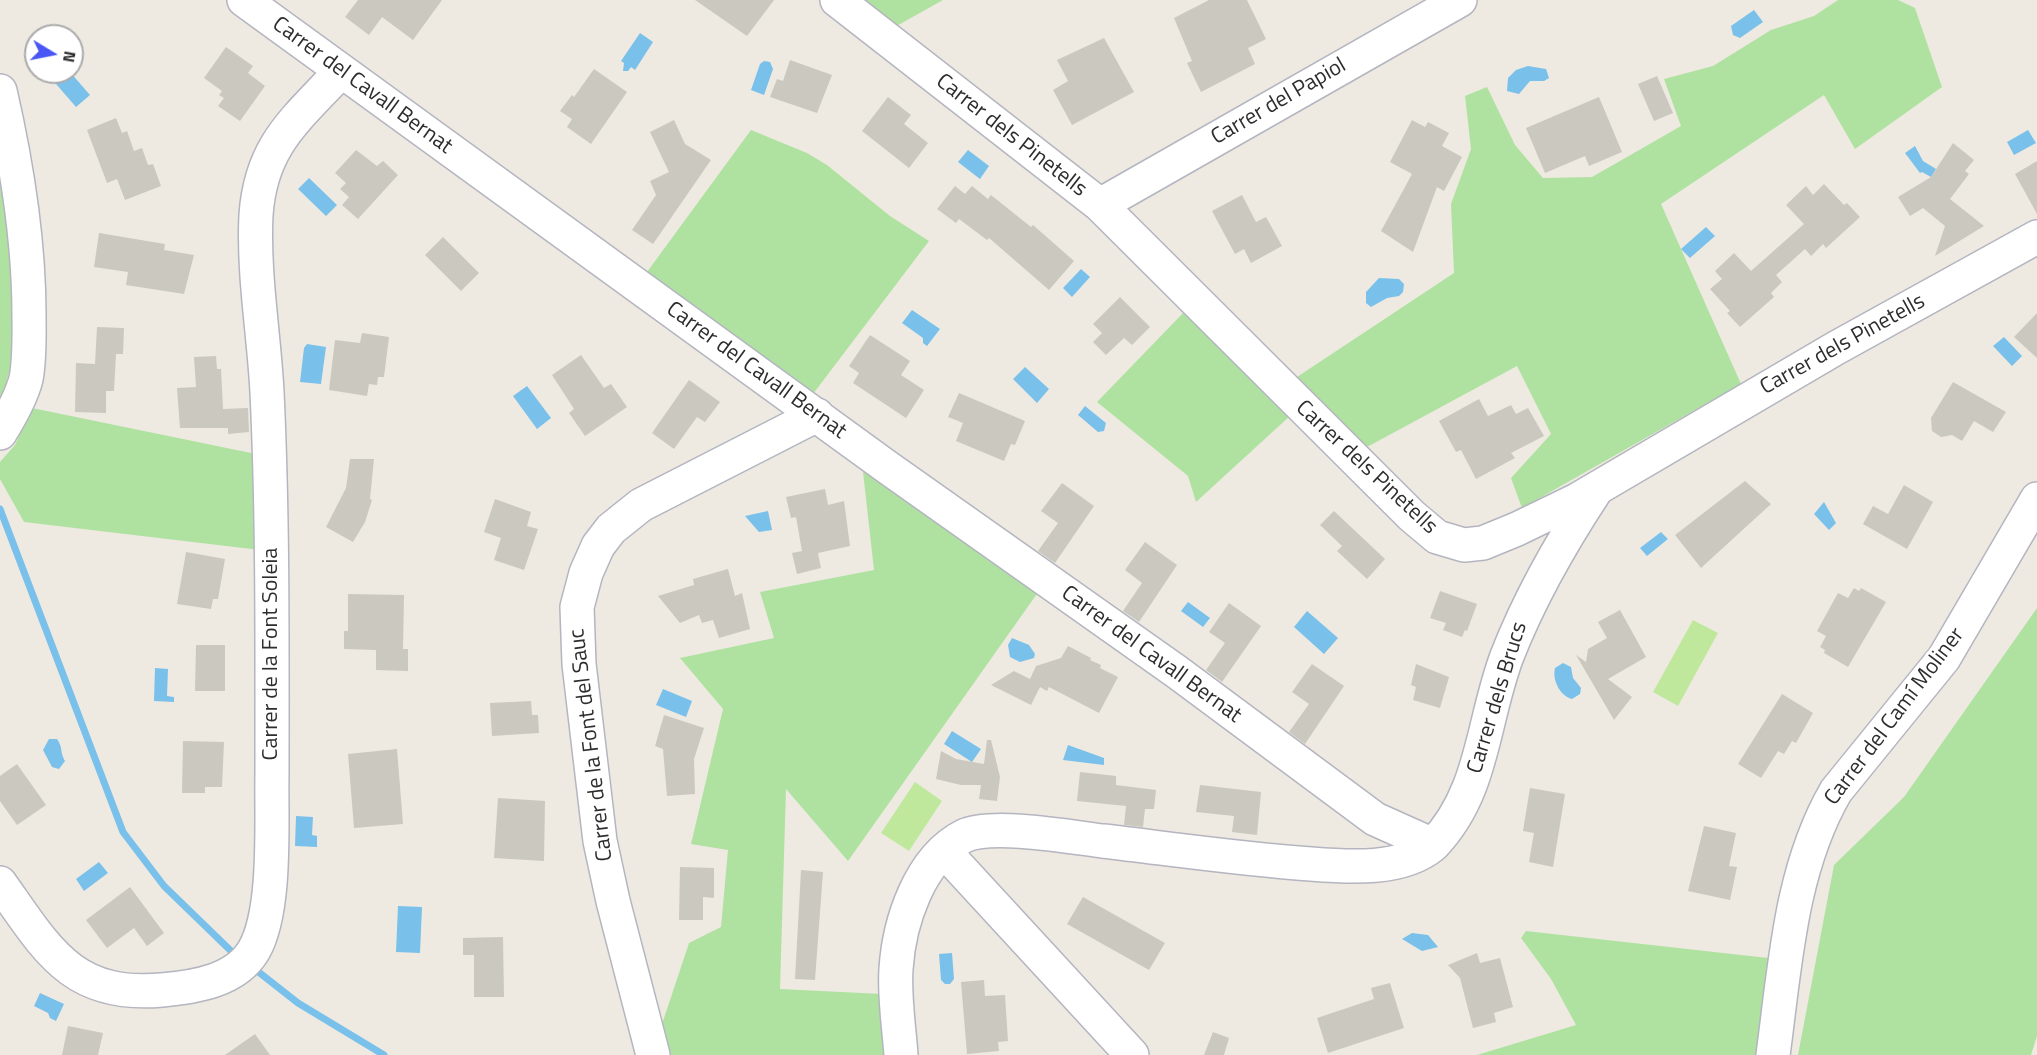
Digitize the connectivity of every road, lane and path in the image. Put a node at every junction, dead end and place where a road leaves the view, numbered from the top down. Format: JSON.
{"nodes":[{"id":1,"x":244,"y":0,"type":"edge"},
{"id":2,"x":837,"y":0,"type":"edge"},
{"id":3,"x":1460,"y":0,"type":"edge"},
{"id":4,"x":341,"y":70,"type":"junction"},
{"id":5,"x":0,"y":92,"type":"edge"},
{"id":6,"x":1100,"y":205,"type":"junction"},
{"id":7,"x":2037,"y":237,"type":"edge"},
{"id":8,"x":817,"y":415,"type":"junction"},
{"id":9,"x":0,"y":433,"type":"edge"},
{"id":10,"x":1597,"y":488,"type":"junction"},
{"id":11,"x":2037,"y":499,"type":"edge"},
{"id":12,"x":1433,"y":845,"type":"junction"},
{"id":13,"x":945,"y":852,"type":"junction"},
{"id":14,"x":0,"y":883,"type":"edge"},
{"id":15,"x":653,"y":1055,"type":"edge"},
{"id":16,"x":901,"y":1055,"type":"edge"},
{"id":17,"x":1132,"y":1055,"type":"edge"},
{"id":18,"x":1773,"y":1055,"type":"edge"}],
"edges":[{"from":1,"to":4,"type":"street","name":"Carrer del Cavall Bernat"},
{"from":2,"to":6,"type":"street","name":"Carrer dels Pinetells"},
{"from":3,"to":6,"type":"street","name":"Carrer del Papiol"},
{"from":4,"to":8,"type":"street","name":"Carrer del Cavall Bernat"},
{"from":4,"to":14,"type":"street","name":"Carrer de la Font Soleia"},
{"from":5,"to":9,"type":"street"},
{"from":6,"to":10,"type":"street","name":"Carrer dels Pinetells"},
{"from":7,"to":10,"type":"street","name":"Carrer dels Pinetells"},
{"from":8,"to":12,"type":"street","name":"Carrer del Cavall Bernat"},
{"from":8,"to":15,"type":"street","name":"Carrer de la Font del Sauc"},
{"from":10,"to":12,"type":"street","name":"Carrer dels Brucs"},
{"from":11,"to":18,"type":"street","name":"Carrer del Camí Moliner"},
{"from":12,"to":13,"type":"street"},
{"from":13,"to":16,"type":"street"},
{"from":13,"to":17,"type":"street"}]}
